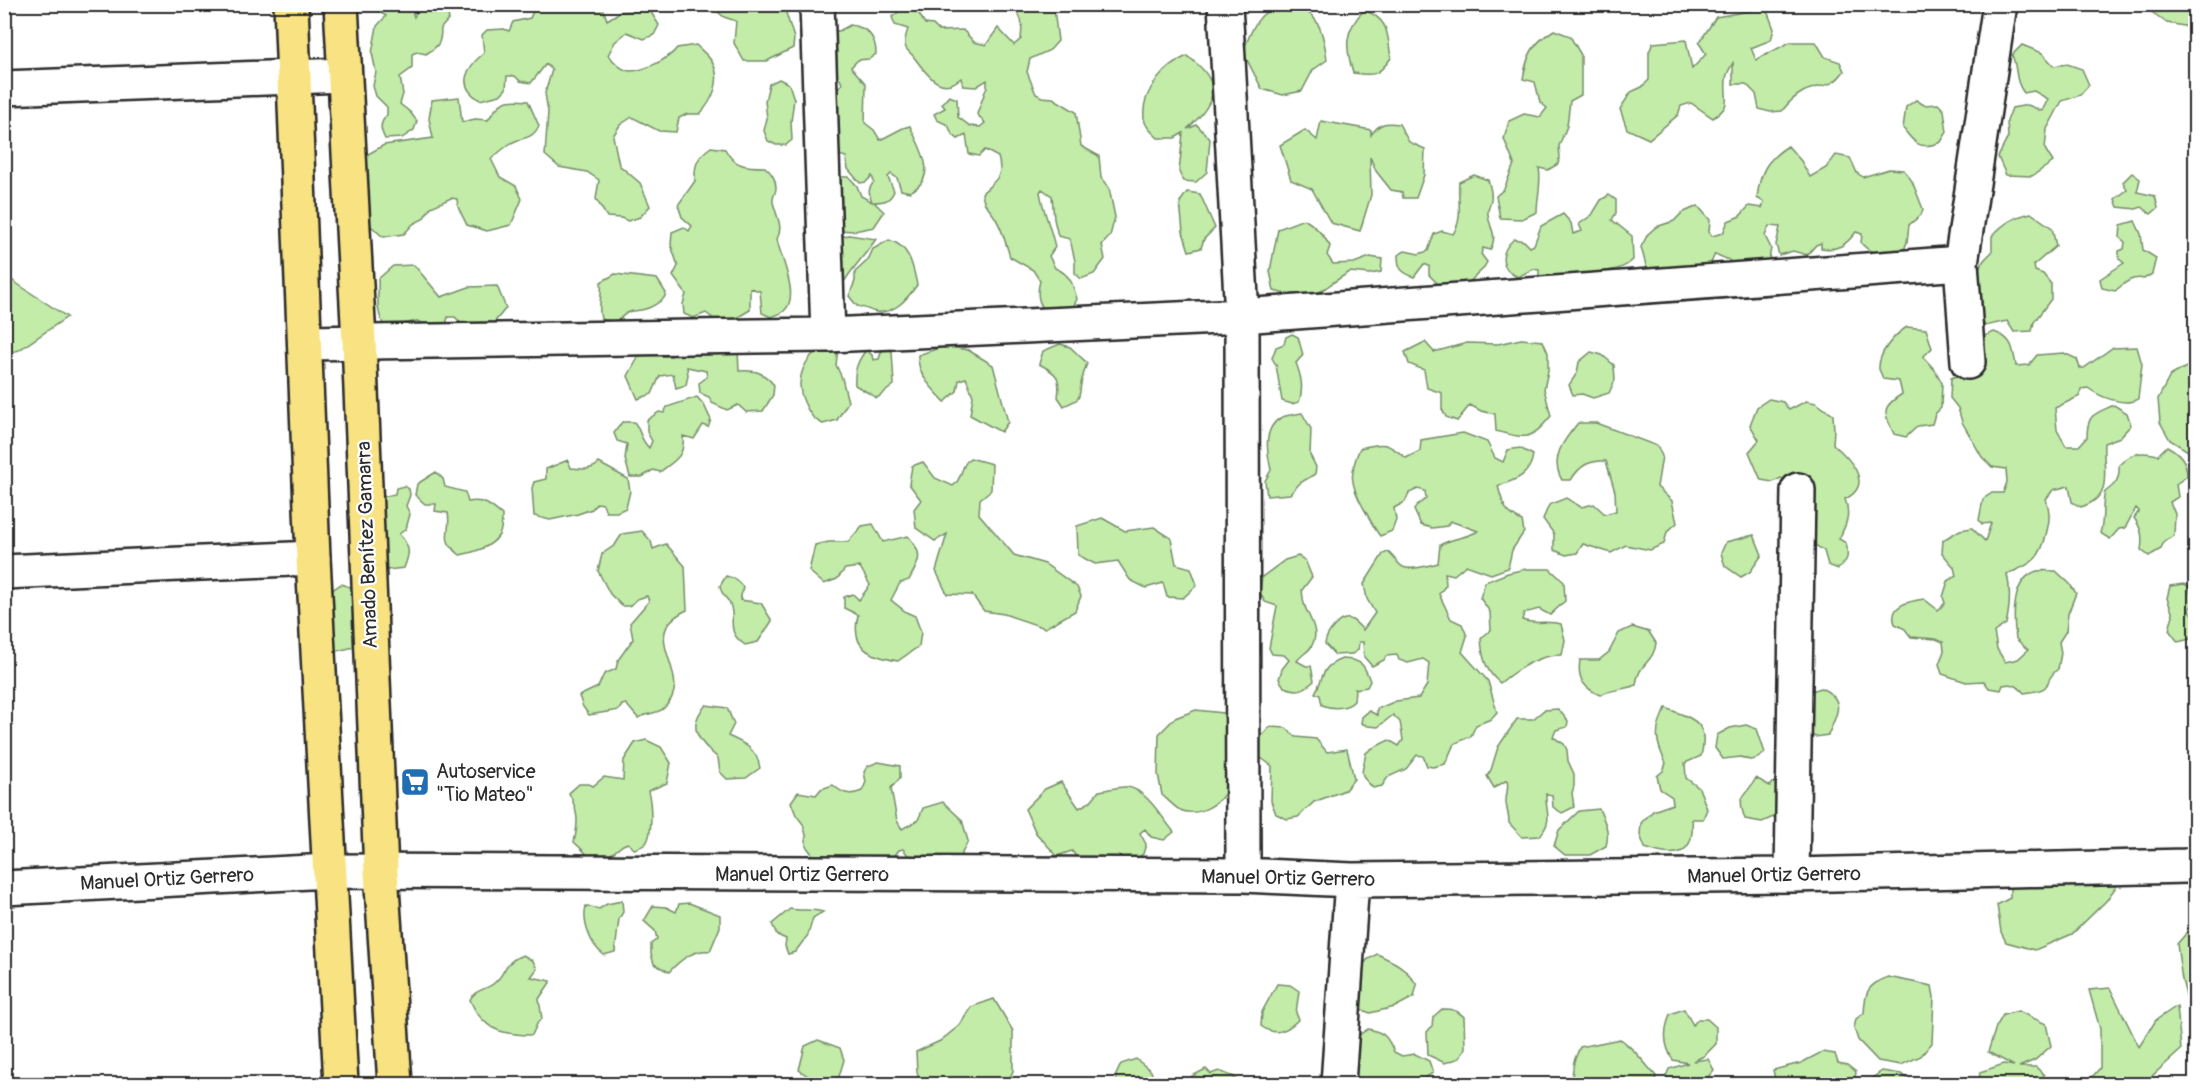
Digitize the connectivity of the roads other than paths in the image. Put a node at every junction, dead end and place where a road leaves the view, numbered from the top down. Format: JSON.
{"nodes":[{"id":1,"x":291,"y":4,"type":"edge"},
{"id":2,"x":341,"y":4,"type":"edge"},
{"id":3,"x":817,"y":4,"type":"edge"},
{"id":4,"x":1226,"y":4,"type":"edge"},
{"id":5,"x":2000,"y":4,"type":"edge"},
{"id":6,"x":344,"y":75,"type":"junction"},
{"id":7,"x":295,"y":78,"type":"junction"},
{"id":8,"x":4,"y":88,"type":"edge"},
{"id":9,"x":1961,"y":263,"type":"junction"},
{"id":10,"x":1242,"y":316,"type":"junction"},
{"id":11,"x":828,"y":335,"type":"junction"},
{"id":12,"x":359,"y":341,"type":"junction"},
{"id":13,"x":305,"y":343,"type":"junction"},
{"id":14,"x":1968,"y":362,"type":"dead end"},
{"id":15,"x":1798,"y":490,"type":"dead end"},
{"id":16,"x":313,"y":558,"type":"junction"},
{"id":17,"x":4,"y":572,"type":"edge"},
{"id":18,"x":2196,"y":863,"type":"edge"},
{"id":19,"x":329,"y":871,"type":"junction"},
{"id":20,"x":381,"y":872,"type":"junction"},
{"id":21,"x":1792,"y":875,"type":"junction"},
{"id":22,"x":1244,"y":876,"type":"junction"},
{"id":23,"x":1352,"y":880,"type":"junction"},
{"id":24,"x":4,"y":888,"type":"edge"},
{"id":25,"x":394,"y":1072,"type":"edge"},
{"id":26,"x":341,"y":1074,"type":"edge"},
{"id":27,"x":1338,"y":1084,"type":"edge"}],
"edges":[{"from":1,"to":7,"type":"main road"},
{"from":2,"to":6,"type":"main road","name":"Amado Benítez Gamarra"},
{"from":3,"to":11,"type":"street"},
{"from":4,"to":10,"type":"street"},
{"from":5,"to":9,"type":"street"},
{"from":6,"to":7,"type":"street"},
{"from":6,"to":12,"type":"main road","name":"Amado Benítez Gamarra"},
{"from":7,"to":8,"type":"street"},
{"from":7,"to":13,"type":"main road"},
{"from":9,"to":10,"type":"street"},
{"from":9,"to":14,"type":"street"},
{"from":10,"to":11,"type":"street"},
{"from":10,"to":22,"type":"street"},
{"from":11,"to":12,"type":"street"},
{"from":12,"to":13,"type":"street"},
{"from":12,"to":20,"type":"main road","name":"Amado Benítez Gamarra"},
{"from":13,"to":16,"type":"main road"},
{"from":15,"to":21,"type":"street"},
{"from":16,"to":17,"type":"street"},
{"from":16,"to":19,"type":"main road"},
{"from":18,"to":21,"type":"street","name":"Manuel Ortiz Gerrero"},
{"from":19,"to":20,"type":"street","name":"Manuel Ortiz Gerrero"},
{"from":19,"to":24,"type":"street","name":"Manuel Ortiz Gerrero"},
{"from":19,"to":26,"type":"main road"},
{"from":20,"to":22,"type":"street","name":"Manuel Ortiz Gerrero"},
{"from":20,"to":25,"type":"main road","name":"Amado Benítez Gamarra"},
{"from":21,"to":23,"type":"street","name":"Manuel Ortiz Gerrero"},
{"from":22,"to":23,"type":"street","name":"Manuel Ortiz Gerrero"},
{"from":23,"to":27,"type":"street"},
{"from":25,"to":26,"type":"main road"}]}
